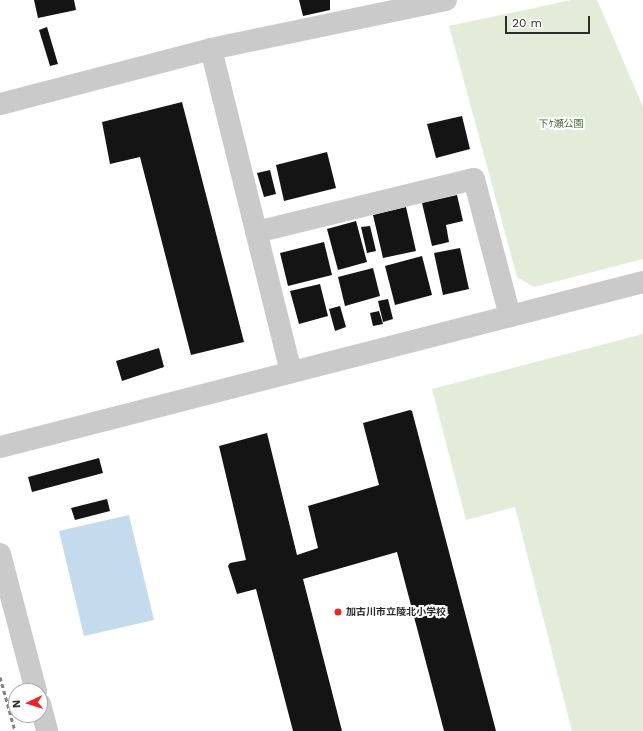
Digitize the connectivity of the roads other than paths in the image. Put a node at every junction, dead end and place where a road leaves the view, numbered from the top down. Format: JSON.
{"nodes":[{"id":1,"x":446,"y":0,"type":"edge"},
{"id":2,"x":211,"y":49,"type":"junction"},
{"id":3,"x":0,"y":104,"type":"edge"},
{"id":4,"x":256,"y":232,"type":"junction"},
{"id":5,"x":643,"y":282,"type":"edge"},
{"id":6,"x":510,"y":316,"type":"junction"},
{"id":7,"x":291,"y":372,"type":"junction"},
{"id":8,"x":0,"y":447,"type":"edge"},
{"id":9,"x":0,"y":554,"type":"edge"},
{"id":10,"x":34,"y":683,"type":"edge"}],
"edges":[{"from":1,"to":2,"type":"street"},
{"from":2,"to":3,"type":"street"},
{"from":2,"to":4,"type":"street"},
{"from":4,"to":6,"type":"street"},
{"from":4,"to":7,"type":"street"},
{"from":5,"to":6,"type":"street"},
{"from":6,"to":7,"type":"street"},
{"from":7,"to":8,"type":"street"},
{"from":9,"to":10,"type":"street"}]}
